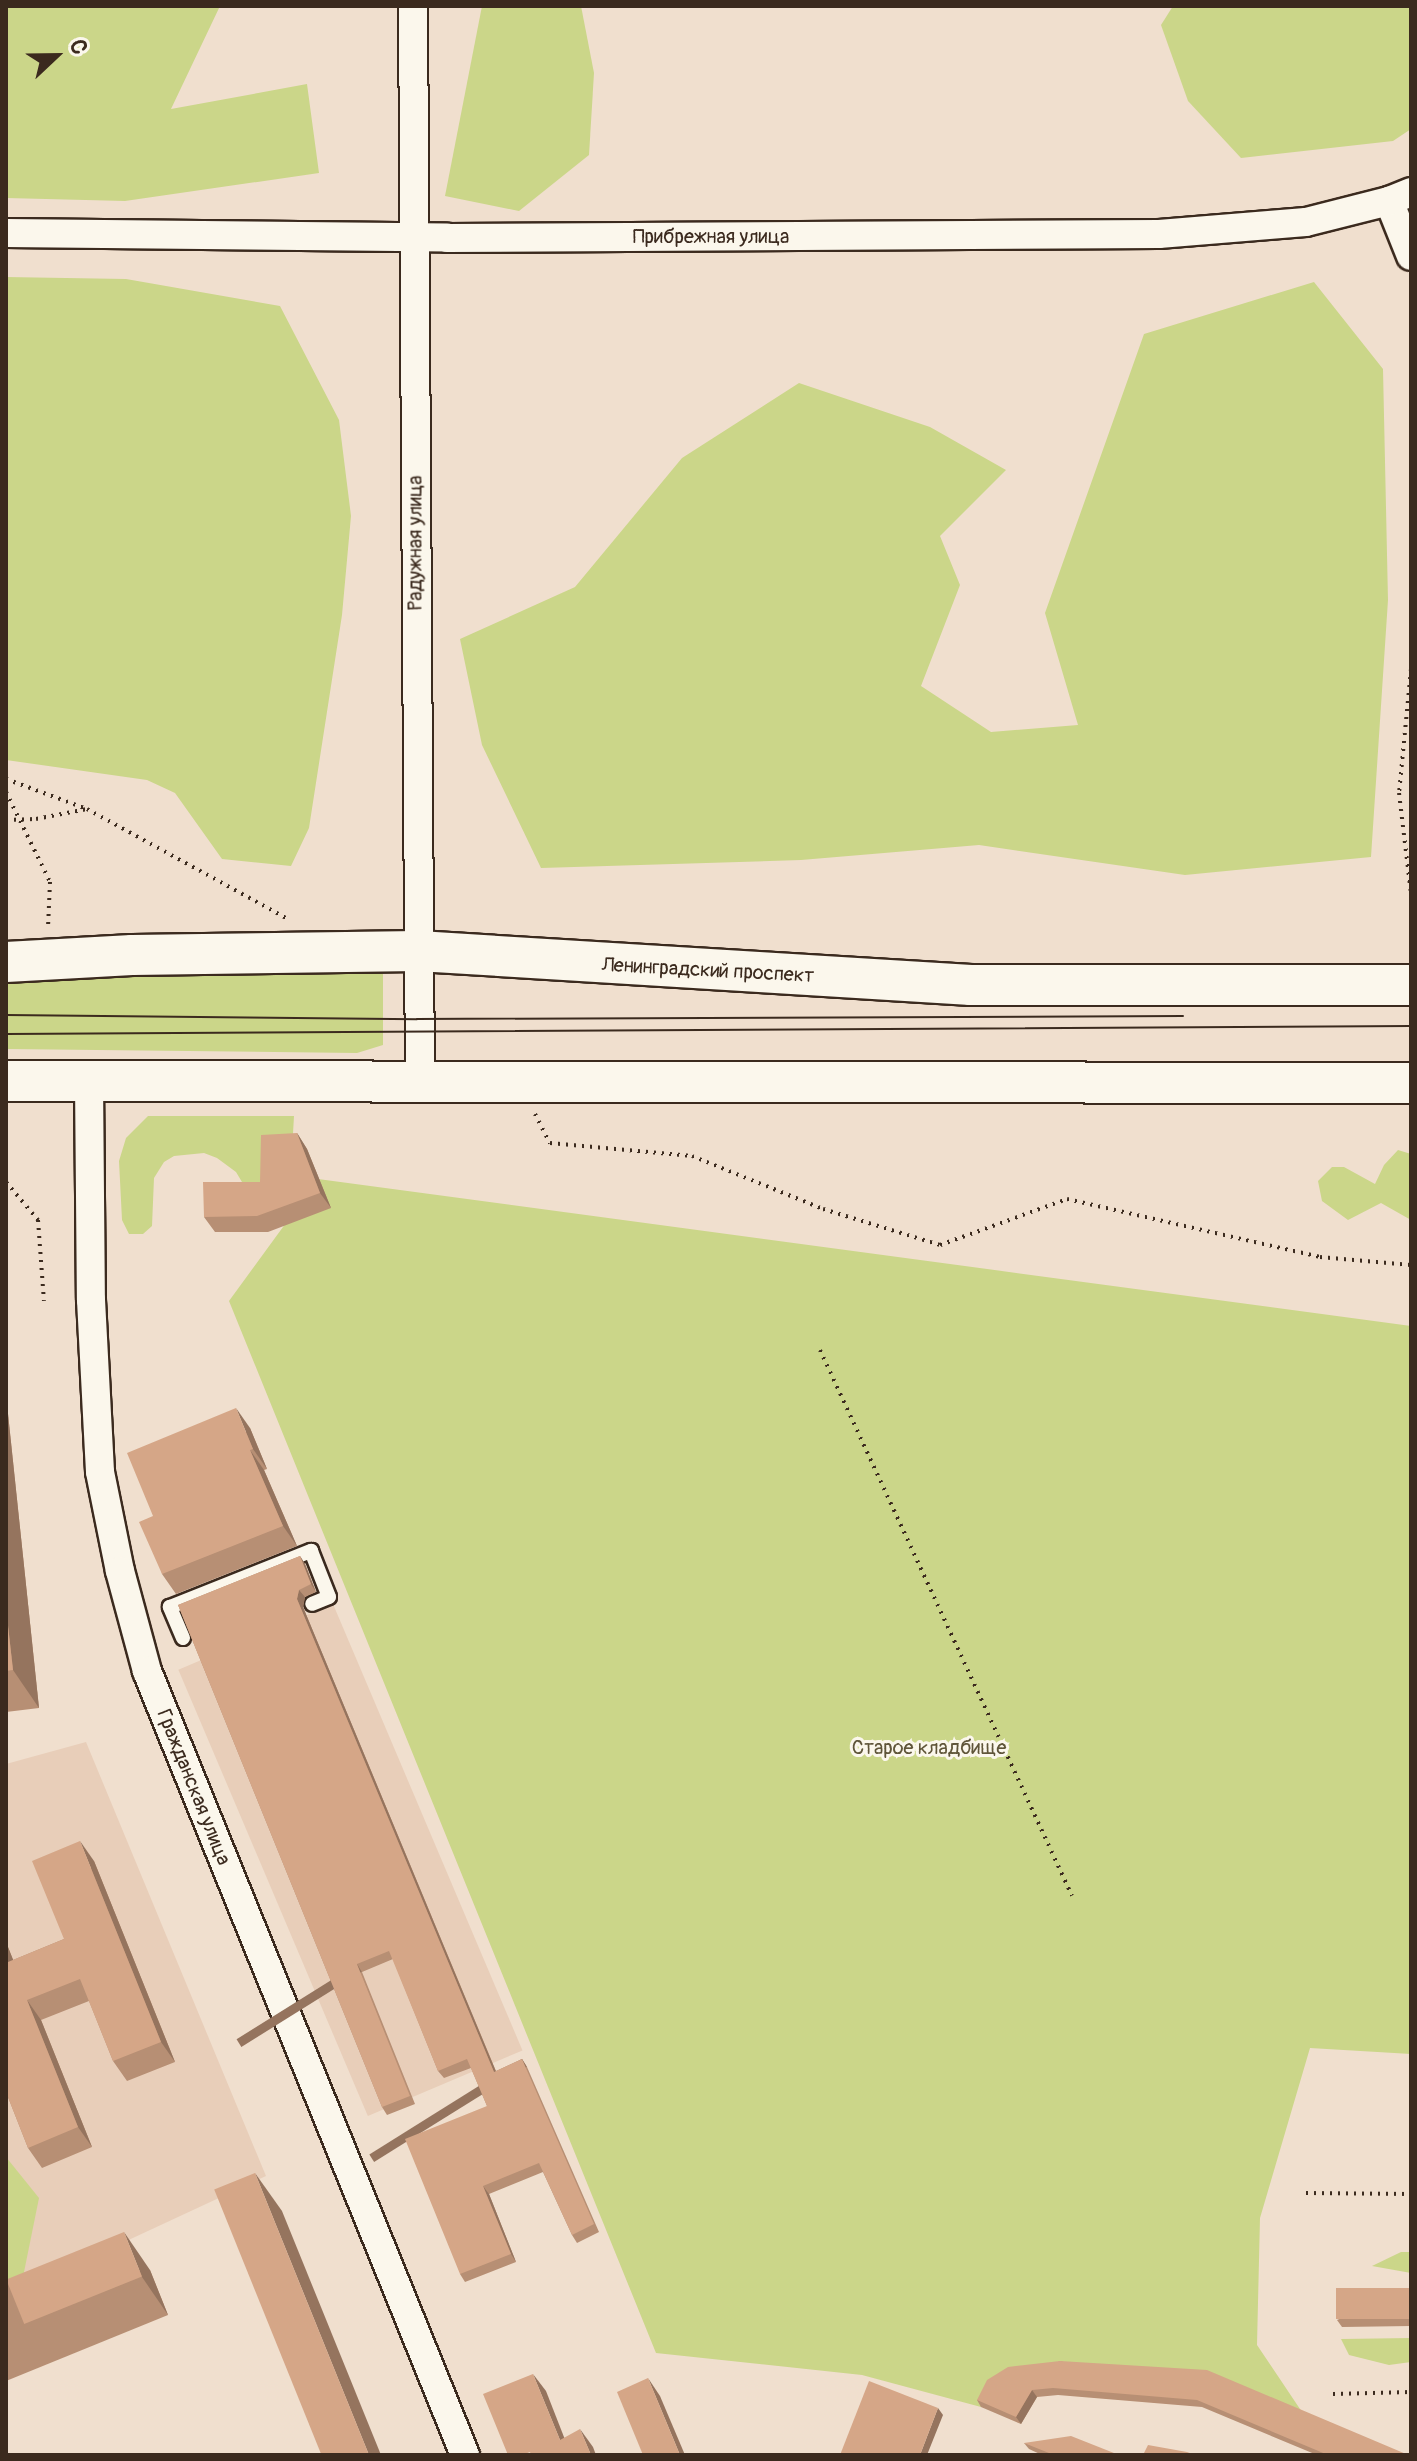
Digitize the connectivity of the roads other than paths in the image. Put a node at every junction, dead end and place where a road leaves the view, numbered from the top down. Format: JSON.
{"nodes":[{"id":1,"x":413,"y":6,"type":"edge"},
{"id":2,"x":1400,"y":197,"type":"edge"},
{"id":3,"x":6,"y":233,"type":"edge"},
{"id":4,"x":414,"y":235,"type":"junction"},
{"id":5,"x":1411,"y":256,"type":"edge"},
{"id":6,"x":418,"y":951,"type":"junction"},
{"id":7,"x":6,"y":962,"type":"edge"},
{"id":8,"x":1411,"y":985,"type":"edge"},
{"id":9,"x":420,"y":1080,"type":"junction"},
{"id":10,"x":6,"y":1081,"type":"edge"},
{"id":11,"x":89,"y":1081,"type":"junction"},
{"id":12,"x":1411,"y":1083,"type":"edge"},
{"id":13,"x":312,"y":1604,"type":"dead end"},
{"id":14,"x":183,"y":1638,"type":"dead end"},
{"id":15,"x":465,"y":2455,"type":"edge"}],
"edges":[{"from":1,"to":4,"type":"street","name":"Радужная улица"},
{"from":2,"to":4,"type":"street","name":"Прибрежная улица"},
{"from":2,"to":5,"type":"street"},
{"from":3,"to":4,"type":"street","name":"Прибрежная улица"},
{"from":4,"to":6,"type":"street","name":"Радужная улица"},
{"from":6,"to":7,"type":"main road","name":"Ленинградский проспект"},
{"from":6,"to":8,"type":"main road","name":"Ленинградский проспект"},
{"from":6,"to":9,"type":"street","name":"Радужная улица"},
{"from":9,"to":11,"type":"main road"},
{"from":9,"to":12,"type":"main road"},
{"from":10,"to":11,"type":"main road"},
{"from":11,"to":15,"type":"street","name":"Гражданская улица"},
{"from":13,"to":14,"type":"lane"}]}
